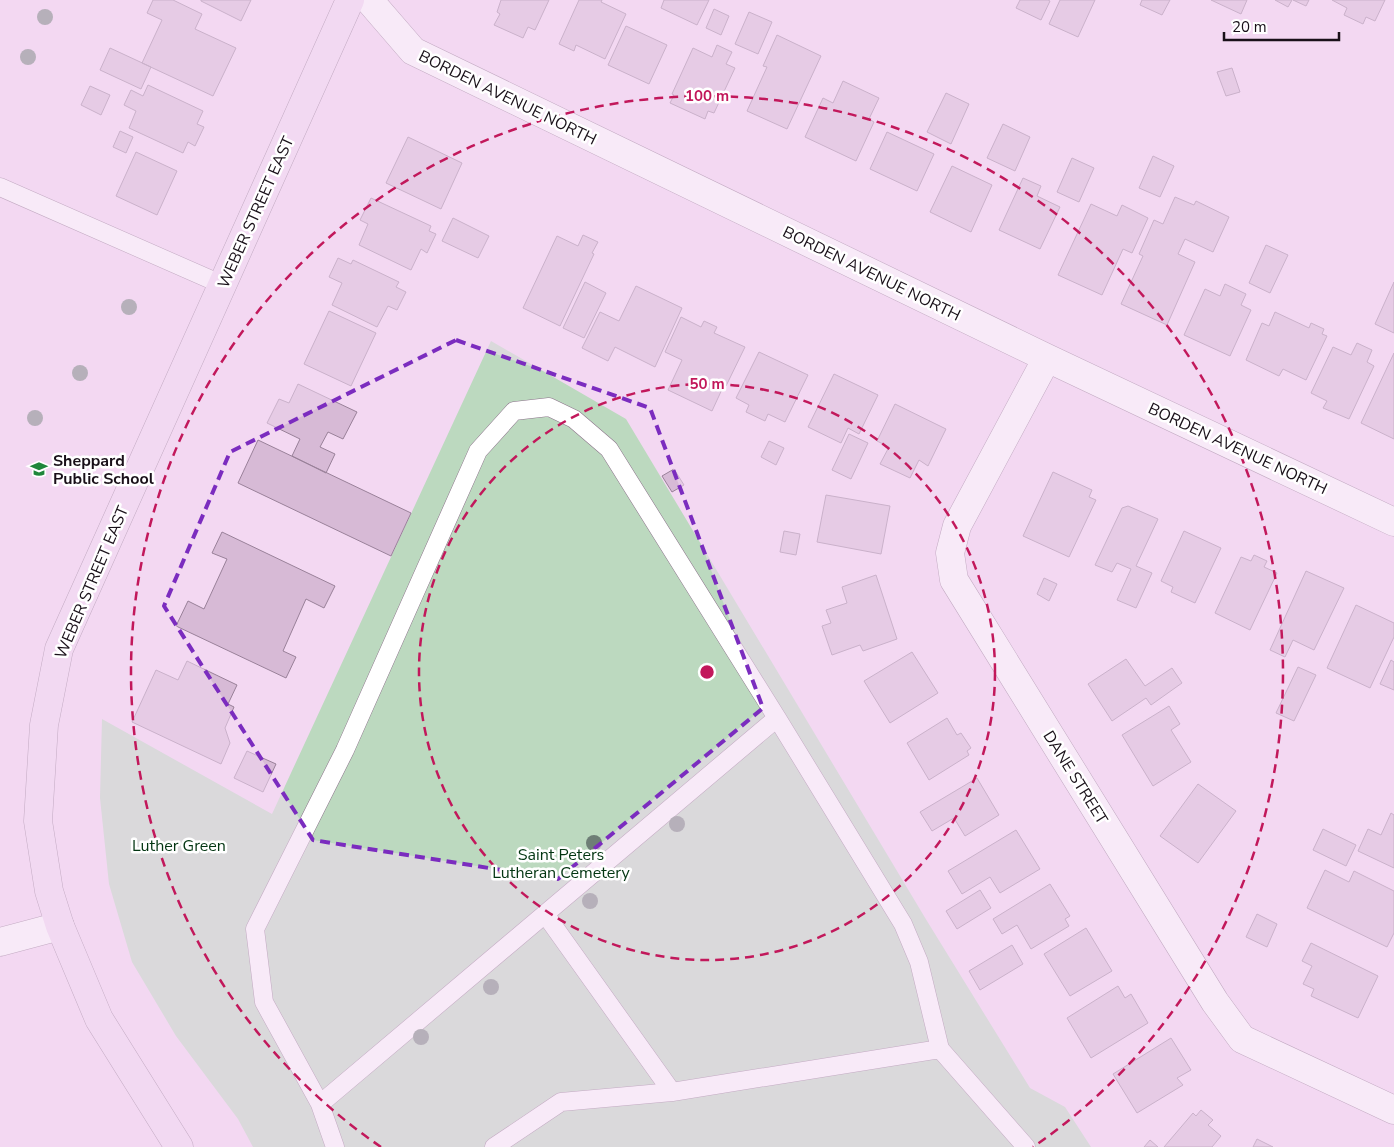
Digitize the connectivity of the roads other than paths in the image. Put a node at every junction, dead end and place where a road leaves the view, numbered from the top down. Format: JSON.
{"nodes":[{"id":1,"x":350,"y":0,"type":"edge"},
{"id":2,"x":369,"y":0,"type":"edge"},
{"id":3,"x":0,"y":187,"type":"edge"},
{"id":4,"x":223,"y":285,"type":"junction"},
{"id":5,"x":1047,"y":358,"type":"junction"},
{"id":6,"x":1394,"y":522,"type":"edge"},
{"id":7,"x":777,"y":718,"type":"junction"},
{"id":8,"x":545,"y":914,"type":"junction"},
{"id":9,"x":60,"y":926,"type":"junction"},
{"id":10,"x":0,"y":942,"type":"edge"},
{"id":11,"x":940,"y":1050,"type":"junction"},
{"id":12,"x":672,"y":1092,"type":"junction"},
{"id":13,"x":320,"y":1104,"type":"junction"},
{"id":14,"x":1394,"y":1110,"type":"edge"},
{"id":15,"x":179,"y":1147,"type":"edge"},
{"id":16,"x":335,"y":1147,"type":"edge"},
{"id":17,"x":494,"y":1147,"type":"edge"},
{"id":18,"x":1026,"y":1147,"type":"edge"}],
"edges":[{"from":1,"to":4,"type":"main road","name":"WEBER STREET EAST"},
{"from":2,"to":5,"type":"street","name":"BORDEN AVENUE NORTH"},
{"from":3,"to":4,"type":"lane"},
{"from":4,"to":9,"type":"main road","name":"WEBER STREET EAST"},
{"from":5,"to":6,"type":"street","name":"BORDEN AVENUE NORTH"},
{"from":5,"to":14,"type":"street","name":"DANE STREET"},
{"from":7,"to":8,"type":"lane"},
{"from":7,"to":11,"type":"lane"},
{"from":7,"to":13,"type":"lane"},
{"from":8,"to":12,"type":"lane"},
{"from":8,"to":13,"type":"lane"},
{"from":9,"to":10,"type":"street"},
{"from":9,"to":15,"type":"main road","name":"WEBER STREET EAST"},
{"from":11,"to":12,"type":"lane"},
{"from":11,"to":18,"type":"lane"},
{"from":12,"to":17,"type":"lane"},
{"from":13,"to":16,"type":"lane"}]}
